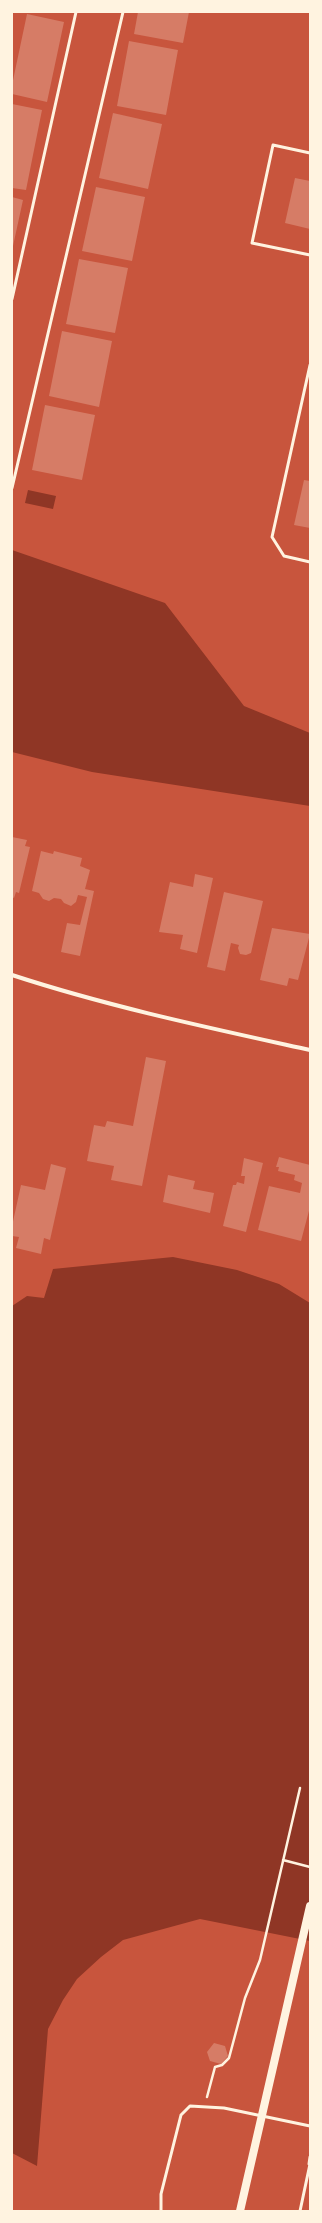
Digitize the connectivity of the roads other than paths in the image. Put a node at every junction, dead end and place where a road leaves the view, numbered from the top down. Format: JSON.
{"nodes":[{"id":1,"x":76,"y":12,"type":"edge"},
{"id":2,"x":123,"y":12,"type":"edge"},
{"id":3,"x":310,"y":154,"type":"edge"},
{"id":4,"x":310,"y":256,"type":"edge"},
{"id":5,"x":12,"y":299,"type":"edge"},
{"id":6,"x":310,"y":364,"type":"edge"},
{"id":7,"x":12,"y":488,"type":"edge"},
{"id":8,"x":310,"y":562,"type":"edge"},
{"id":9,"x":12,"y":975,"type":"edge"},
{"id":10,"x":310,"y":1050,"type":"edge"},
{"id":11,"x":310,"y":1906,"type":"edge"},
{"id":12,"x":262,"y":2116,"type":"junction"},
{"id":13,"x":310,"y":2126,"type":"edge"},
{"id":14,"x":310,"y":2157,"type":"edge"},
{"id":15,"x":309,"y":2164,"type":"edge"},
{"id":16,"x":161,"y":2211,"type":"edge"},
{"id":17,"x":240,"y":2211,"type":"edge"},
{"id":18,"x":300,"y":2211,"type":"edge"}],
"edges":[{"from":1,"to":5,"type":"lane"},
{"from":2,"to":7,"type":"lane"},
{"from":3,"to":4,"type":"lane"},
{"from":6,"to":8,"type":"lane"},
{"from":9,"to":10,"type":"street"},
{"from":11,"to":12,"type":"main road"},
{"from":12,"to":13,"type":"lane"},
{"from":12,"to":16,"type":"lane"},
{"from":12,"to":17,"type":"main road"},
{"from":14,"to":15,"type":"lane"},
{"from":15,"to":18,"type":"lane"}]}
